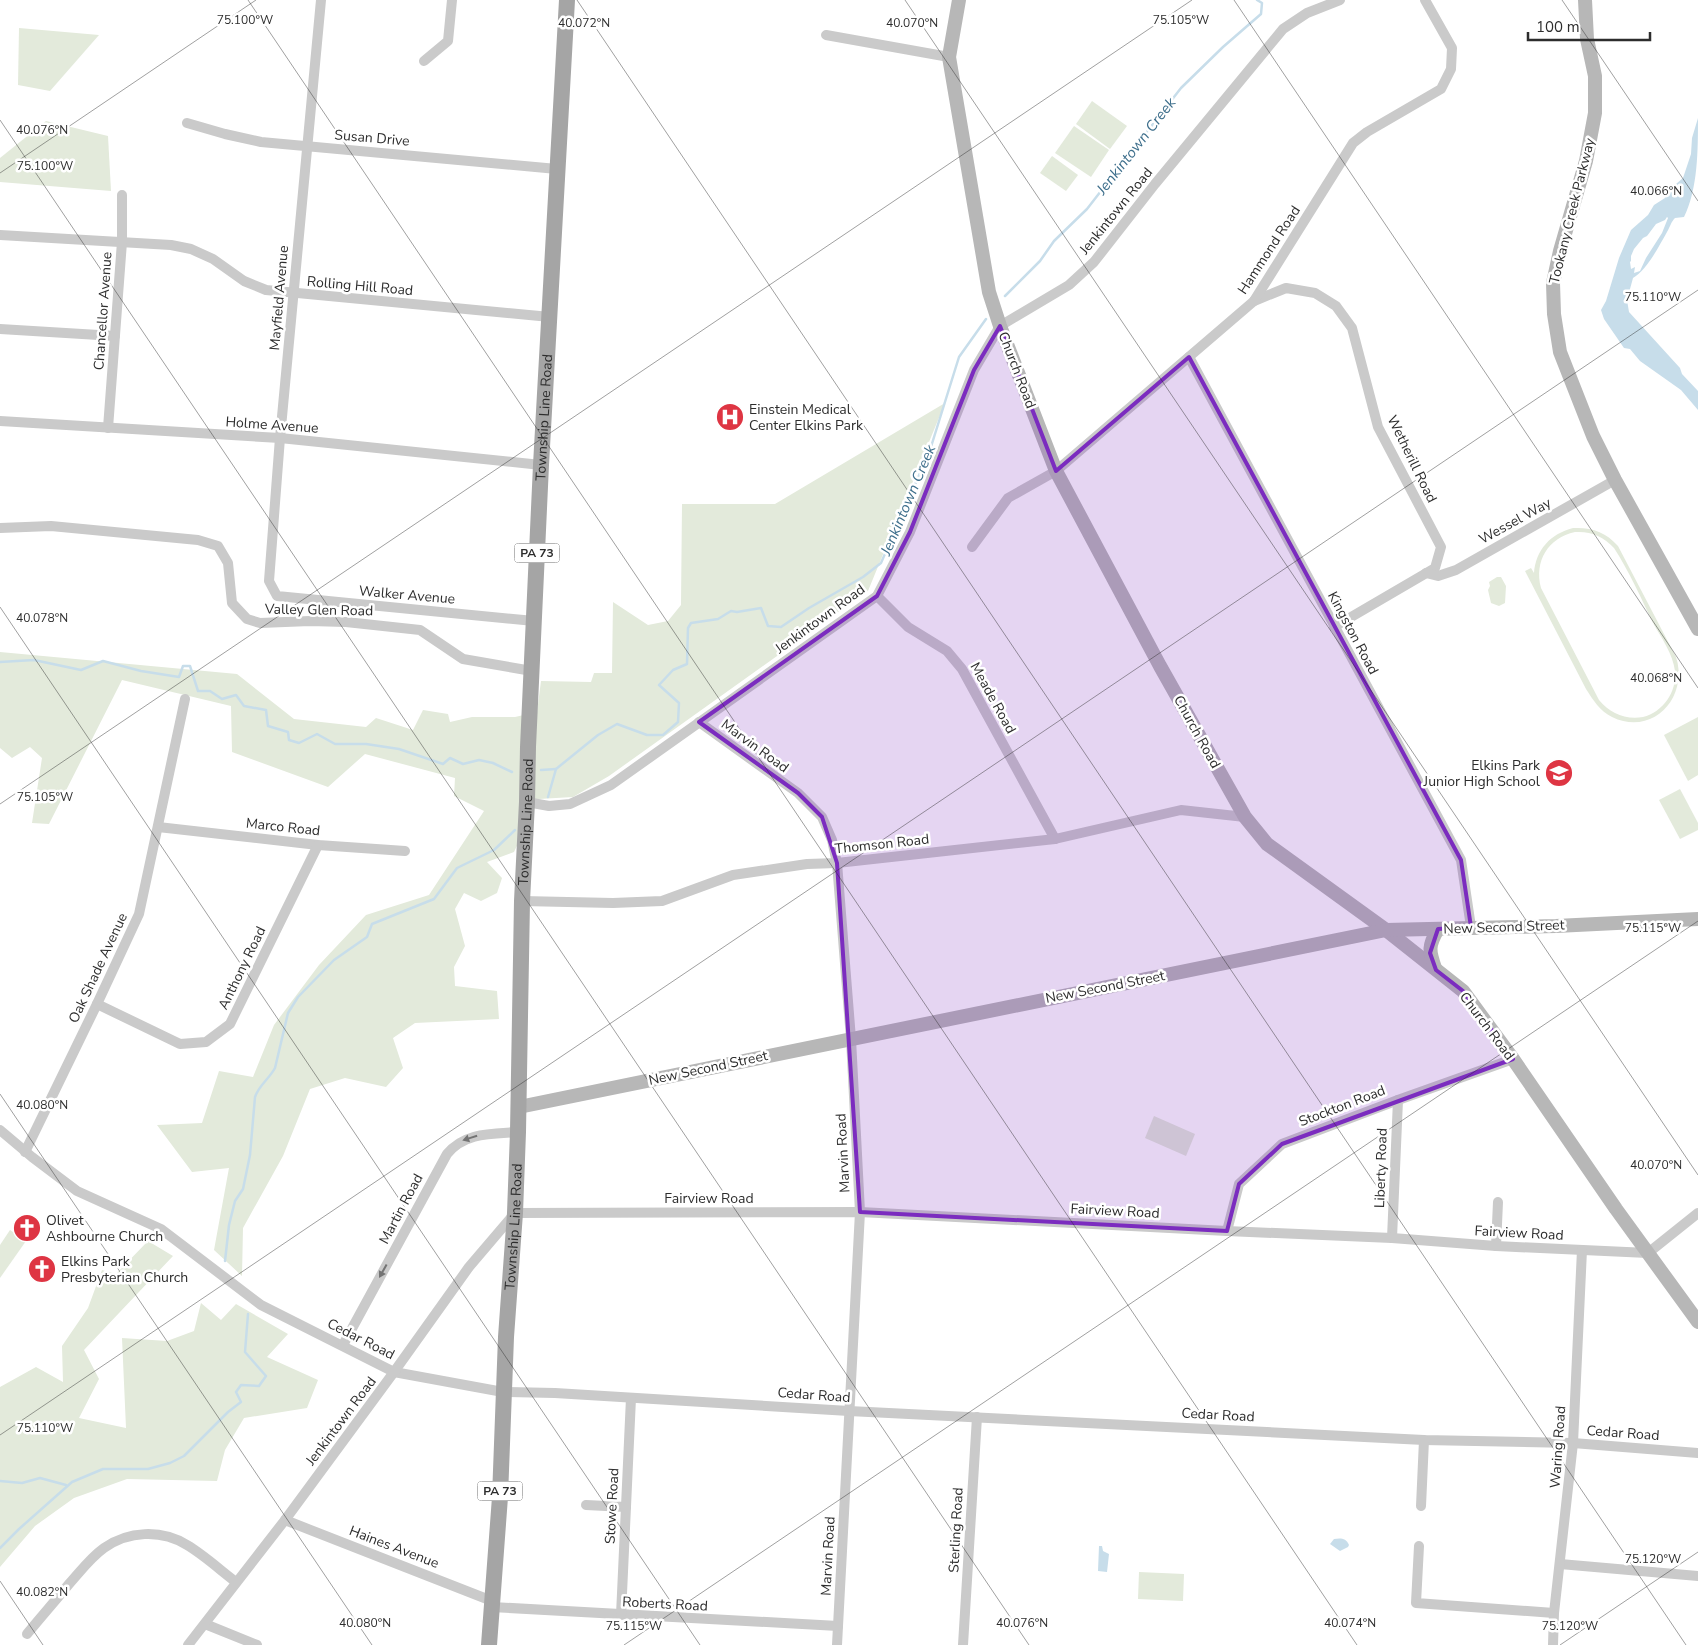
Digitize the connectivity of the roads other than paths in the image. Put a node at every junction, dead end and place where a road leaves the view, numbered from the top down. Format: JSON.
{"nodes":[{"id":1,"x":321,"y":0,"type":"edge"},
{"id":2,"x":452,"y":0,"type":"edge"},
{"id":3,"x":567,"y":0,"type":"edge"},
{"id":4,"x":959,"y":0,"type":"edge"},
{"id":5,"x":1340,"y":0,"type":"edge"},
{"id":6,"x":1425,"y":0,"type":"edge"},
{"id":7,"x":1585,"y":0,"type":"edge"},
{"id":8,"x":826,"y":35,"type":"dead end"},
{"id":9,"x":949,"y":57,"type":"junction"},
{"id":10,"x":424,"y":61,"type":"dead end"},
{"id":11,"x":187,"y":123,"type":"dead end"},
{"id":12,"x":308,"y":146,"type":"junction"},
{"id":13,"x":557,"y":169,"type":"junction"},
{"id":14,"x":122,"y":195,"type":"dead end"},
{"id":15,"x":0,"y":235,"type":"edge"},
{"id":16,"x":122,"y":242,"type":"junction"},
{"id":17,"x":294,"y":294,"type":"junction"},
{"id":18,"x":1254,"y":301,"type":"junction"},
{"id":19,"x":550,"y":317,"type":"junction"},
{"id":20,"x":1000,"y":326,"type":"junction"},
{"id":21,"x":0,"y":329,"type":"edge"},
{"id":22,"x":115,"y":336,"type":"junction"},
{"id":23,"x":1189,"y":358,"type":"junction"},
{"id":24,"x":0,"y":421,"type":"edge"},
{"id":25,"x":108,"y":428,"type":"junction"},
{"id":26,"x":280,"y":438,"type":"junction"},
{"id":27,"x":541,"y":466,"type":"junction"},
{"id":28,"x":1056,"y":471,"type":"junction"},
{"id":29,"x":1615,"y":480,"type":"junction"},
{"id":30,"x":0,"y":528,"type":"edge"},
{"id":31,"x":972,"y":547,"type":"dead end"},
{"id":32,"x":1426,"y":573,"type":"junction"},
{"id":33,"x":277,"y":596,"type":"joint"},
{"id":34,"x":877,"y":596,"type":"junction"},
{"id":35,"x":534,"y":621,"type":"junction"},
{"id":36,"x":1334,"y":627,"type":"junction"},
{"id":37,"x":1698,"y":629,"type":"edge"},
{"id":38,"x":532,"y":671,"type":"junction"},
{"id":39,"x":185,"y":699,"type":"dead end"},
{"id":40,"x":699,"y":722,"type":"junction"},
{"id":41,"x":527,"y":802,"type":"junction"},
{"id":42,"x":1245,"y":817,"type":"junction"},
{"id":43,"x":158,"y":826,"type":"junction"},
{"id":44,"x":1055,"y":839,"type":"junction"},
{"id":45,"x":318,"y":845,"type":"junction"},
{"id":46,"x":406,"y":851,"type":"dead end"},
{"id":47,"x":837,"y":863,"type":"junction"},
{"id":48,"x":522,"y":901,"type":"junction"},
{"id":49,"x":1698,"y":919,"type":"edge"},
{"id":50,"x":1471,"y":928,"type":"junction"},
{"id":51,"x":1438,"y":929,"type":"junction"},
{"id":52,"x":1386,"y":930,"type":"junction"},
{"id":53,"x":1436,"y":970,"type":"junction"},
{"id":54,"x":97,"y":1004,"type":"junction"},
{"id":55,"x":850,"y":1039,"type":"junction"},
{"id":56,"x":1513,"y":1059,"type":"junction"},
{"id":57,"x":1398,"y":1100,"type":"junction"},
{"id":58,"x":518,"y":1107,"type":"junction"},
{"id":59,"x":0,"y":1130,"type":"edge"},
{"id":60,"x":518,"y":1132,"type":"junction"},
{"id":61,"x":25,"y":1152,"type":"junction"},
{"id":62,"x":1498,"y":1202,"type":"dead end"},
{"id":63,"x":860,"y":1212,"type":"junction"},
{"id":64,"x":1698,"y":1212,"type":"edge"},
{"id":65,"x":515,"y":1213,"type":"junction"},
{"id":66,"x":1227,"y":1231,"type":"junction"},
{"id":67,"x":1392,"y":1238,"type":"junction"},
{"id":68,"x":1496,"y":1246,"type":"junction"},
{"id":69,"x":1582,"y":1250,"type":"junction"},
{"id":70,"x":1648,"y":1253,"type":"junction"},
{"id":71,"x":1698,"y":1322,"type":"edge"},
{"id":72,"x":343,"y":1345,"type":"junction"},
{"id":73,"x":394,"y":1372,"type":"junction"},
{"id":74,"x":503,"y":1392,"type":"junction"},
{"id":75,"x":632,"y":1398,"type":"junction"},
{"id":76,"x":849,"y":1411,"type":"junction"},
{"id":77,"x":977,"y":1417,"type":"junction"},
{"id":78,"x":1424,"y":1440,"type":"junction"},
{"id":79,"x":1574,"y":1443,"type":"junction"},
{"id":80,"x":1698,"y":1453,"type":"edge"},
{"id":81,"x":586,"y":1505,"type":"dead end"},
{"id":82,"x":1421,"y":1506,"type":"dead end"},
{"id":83,"x":626,"y":1507,"type":"junction"},
{"id":84,"x":285,"y":1520,"type":"junction"},
{"id":85,"x":1419,"y":1546,"type":"dead end"},
{"id":86,"x":1560,"y":1564,"type":"junction"},
{"id":87,"x":1698,"y":1576,"type":"edge"},
{"id":88,"x":236,"y":1582,"type":"junction"},
{"id":89,"x":492,"y":1604,"type":"junction"},
{"id":90,"x":1554,"y":1613,"type":"junction"},
{"id":91,"x":621,"y":1615,"type":"junction"},
{"id":92,"x":205,"y":1624,"type":"junction"},
{"id":93,"x":838,"y":1626,"type":"junction"},
{"id":94,"x":27,"y":1634,"type":"dead end"},
{"id":95,"x":188,"y":1645,"type":"edge"},
{"id":96,"x":256,"y":1645,"type":"edge"},
{"id":97,"x":489,"y":1645,"type":"edge"},
{"id":98,"x":837,"y":1645,"type":"edge"},
{"id":99,"x":963,"y":1645,"type":"edge"},
{"id":100,"x":1553,"y":1645,"type":"edge"}],
"edges":[{"from":1,"to":12,"type":"street","name":"Mayfield Avenue"},
{"from":2,"to":10,"type":"street"},
{"from":3,"to":13,"type":"main road","name":"Township Line Road","number":"PA 73"},
{"from":4,"to":9,"type":"street","name":"Church Road"},
{"from":5,"to":20,"type":"street","name":"Jenkintown Road"},
{"from":6,"to":18,"type":"street","name":"Hammond Road"},
{"from":7,"to":29,"type":"street","name":"Tookany Creek Parkway"},
{"from":8,"to":9,"type":"street"},
{"from":9,"to":20,"type":"street","name":"Church Road"},
{"from":11,"to":12,"type":"street","name":"Susan Drive"},
{"from":12,"to":13,"type":"street","name":"Susan Drive"},
{"from":12,"to":17,"type":"street","name":"Mayfield Avenue"},
{"from":13,"to":19,"type":"main road","name":"Township Line Road","number":"PA 73"},
{"from":14,"to":16,"type":"street","name":"Chancellor Avenue"},
{"from":15,"to":16,"type":"street","name":"Rolling Hill Road"},
{"from":16,"to":17,"type":"street","name":"Rolling Hill Road"},
{"from":16,"to":22,"type":"street","name":"Chancellor Avenue"},
{"from":17,"to":19,"type":"street","name":"Rolling Hill Road"},
{"from":17,"to":26,"type":"street","name":"Mayfield Avenue"},
{"from":18,"to":23,"type":"street","name":"Hammond Road"},
{"from":18,"to":32,"type":"street","name":"Wetherill Road"},
{"from":19,"to":27,"type":"main road","name":"Township Line Road","number":"PA 73"},
{"from":20,"to":28,"type":"street","name":"Church Road"},
{"from":20,"to":34,"type":"street","name":"Jenkintown Road"},
{"from":21,"to":22,"type":"street"},
{"from":22,"to":25,"type":"street","name":"Chancellor Avenue"},
{"from":23,"to":28,"type":"street","name":"Hammond Road"},
{"from":23,"to":36,"type":"street","name":"Kingston Road"},
{"from":24,"to":25,"type":"street","name":"Holme Avenue"},
{"from":25,"to":26,"type":"street","name":"Holme Avenue"},
{"from":26,"to":27,"type":"street","name":"Holme Avenue"},
{"from":26,"to":33,"type":"street","name":"Mayfield Avenue"},
{"from":27,"to":35,"type":"main road","name":"Township Line Road","number":"PA 73"},
{"from":28,"to":31,"type":"street","name":"Hammond Road"},
{"from":28,"to":42,"type":"street","name":"Church Road"},
{"from":29,"to":32,"type":"street","name":"Wessel Way"},
{"from":29,"to":37,"type":"street","name":"Tookany Creek Parkway"},
{"from":30,"to":38,"type":"street","name":"Valley Glen Road"},
{"from":32,"to":36,"type":"street","name":"Wetherill Road"},
{"from":33,"to":35,"type":"street","name":"Walker Avenue"},
{"from":34,"to":40,"type":"street","name":"Jenkintown Road"},
{"from":34,"to":44,"type":"street","name":"Meade Road"},
{"from":35,"to":38,"type":"main road","name":"Township Line Road","number":"PA 73"},
{"from":36,"to":50,"type":"street","name":"Kingston Road"},
{"from":38,"to":41,"type":"main road","name":"Township Line Road","number":"PA 73"},
{"from":39,"to":43,"type":"street","name":"Oak Shade Avenue"},
{"from":40,"to":41,"type":"street","name":"Jenkintown Road"},
{"from":40,"to":47,"type":"street","name":"Marvin Road"},
{"from":41,"to":48,"type":"main road","name":"Township Line Road","number":"PA 73"},
{"from":42,"to":44,"type":"street","name":"Thomson Road"},
{"from":42,"to":52,"type":"street","name":"Church Road"},
{"from":43,"to":45,"type":"street","name":"Marco Road"},
{"from":43,"to":54,"type":"street","name":"Oak Shade Avenue"},
{"from":44,"to":47,"type":"street","name":"Thomson Road"},
{"from":45,"to":46,"type":"street","name":"Marco Road"},
{"from":45,"to":54,"type":"street","name":"Anthony Road"},
{"from":47,"to":48,"type":"street","name":"Thomson Road"},
{"from":47,"to":55,"type":"street","name":"Marvin Road"},
{"from":48,"to":58,"type":"main road","name":"Township Line Road","number":"PA 73"},
{"from":49,"to":50,"type":"street","name":"New Second Street"},
{"from":50,"to":51,"type":"street","name":"New Second Street"},
{"from":51,"to":52,"type":"street","name":"New Second Street"},
{"from":51,"to":53,"type":"street"},
{"from":52,"to":53,"type":"street","name":"Church Road"},
{"from":52,"to":55,"type":"street","name":"New Second Street"},
{"from":53,"to":56,"type":"street","name":"Church Road"},
{"from":54,"to":61,"type":"street","name":"Oak Shade Avenue"},
{"from":55,"to":58,"type":"street","name":"New Second Street"},
{"from":55,"to":63,"type":"street","name":"Marvin Road"},
{"from":56,"to":57,"type":"street","name":"Stockton Road"},
{"from":56,"to":70,"type":"street","name":"Church Road"},
{"from":57,"to":66,"type":"street","name":"Stockton Road"},
{"from":57,"to":67,"type":"street","name":"Liberty Road"},
{"from":58,"to":60,"type":"main road","name":"Township Line Road","number":"PA 73"},
{"from":59,"to":61,"type":"street","name":"Cedar Road"},
{"from":60,"to":65,"type":"main road","name":"Township Line Road","number":"PA 73"},
{"from":60,"to":72,"type":"street","name":"Martin Road","one_way":true},
{"from":61,"to":72,"type":"street","name":"Cedar Road"},
{"from":62,"to":68,"type":"street"},
{"from":63,"to":65,"type":"street","name":"Fairview Road"},
{"from":63,"to":66,"type":"street","name":"Fairview Road"},
{"from":63,"to":76,"type":"street","name":"Marvin Road"},
{"from":64,"to":70,"type":"street"},
{"from":65,"to":73,"type":"street","name":"Jenkintown Road"},
{"from":65,"to":74,"type":"main road","name":"Township Line Road","number":"PA 73"},
{"from":66,"to":67,"type":"street","name":"Fairview Road"},
{"from":67,"to":68,"type":"street","name":"Fairview Road"},
{"from":68,"to":69,"type":"street","name":"Fairview Road"},
{"from":69,"to":70,"type":"street","name":"Fairview Road"},
{"from":69,"to":79,"type":"street","name":"Waring Road"},
{"from":70,"to":71,"type":"street","name":"Church Road"},
{"from":72,"to":73,"type":"street","name":"Cedar Road"},
{"from":73,"to":74,"type":"street","name":"Cedar Road"},
{"from":73,"to":84,"type":"street","name":"Jenkintown Road"},
{"from":74,"to":75,"type":"street","name":"Cedar Road"},
{"from":74,"to":89,"type":"main road","name":"Township Line Road","number":"PA 73"},
{"from":75,"to":76,"type":"street","name":"Cedar Road"},
{"from":75,"to":83,"type":"street","name":"Stowe Road"},
{"from":76,"to":77,"type":"street","name":"Cedar Road"},
{"from":76,"to":93,"type":"street","name":"Marvin Road"},
{"from":77,"to":78,"type":"street","name":"Cedar Road"},
{"from":77,"to":99,"type":"street","name":"Sterling Road"},
{"from":78,"to":79,"type":"street","name":"Cedar Road"},
{"from":78,"to":82,"type":"street"},
{"from":79,"to":80,"type":"street","name":"Cedar Road"},
{"from":79,"to":86,"type":"street","name":"Waring Road"},
{"from":81,"to":83,"type":"street"},
{"from":83,"to":91,"type":"street","name":"Stowe Road"},
{"from":84,"to":88,"type":"street","name":"Jenkintown Road"},
{"from":84,"to":89,"type":"street","name":"Haines Avenue"},
{"from":85,"to":90,"type":"street"},
{"from":86,"to":87,"type":"street"},
{"from":86,"to":90,"type":"street","name":"Waring Road"},
{"from":88,"to":92,"type":"street","name":"Jenkintown Road"},
{"from":88,"to":94,"type":"street"},
{"from":89,"to":91,"type":"street","name":"Roberts Road"},
{"from":89,"to":97,"type":"main road","name":"Township Line Road","number":"PA 73"},
{"from":90,"to":100,"type":"street","name":"Waring Road"},
{"from":91,"to":93,"type":"street","name":"Roberts Road"},
{"from":92,"to":95,"type":"street","name":"Jenkintown Road"},
{"from":92,"to":96,"type":"street"},
{"from":93,"to":98,"type":"street","name":"Marvin Road"}]}
